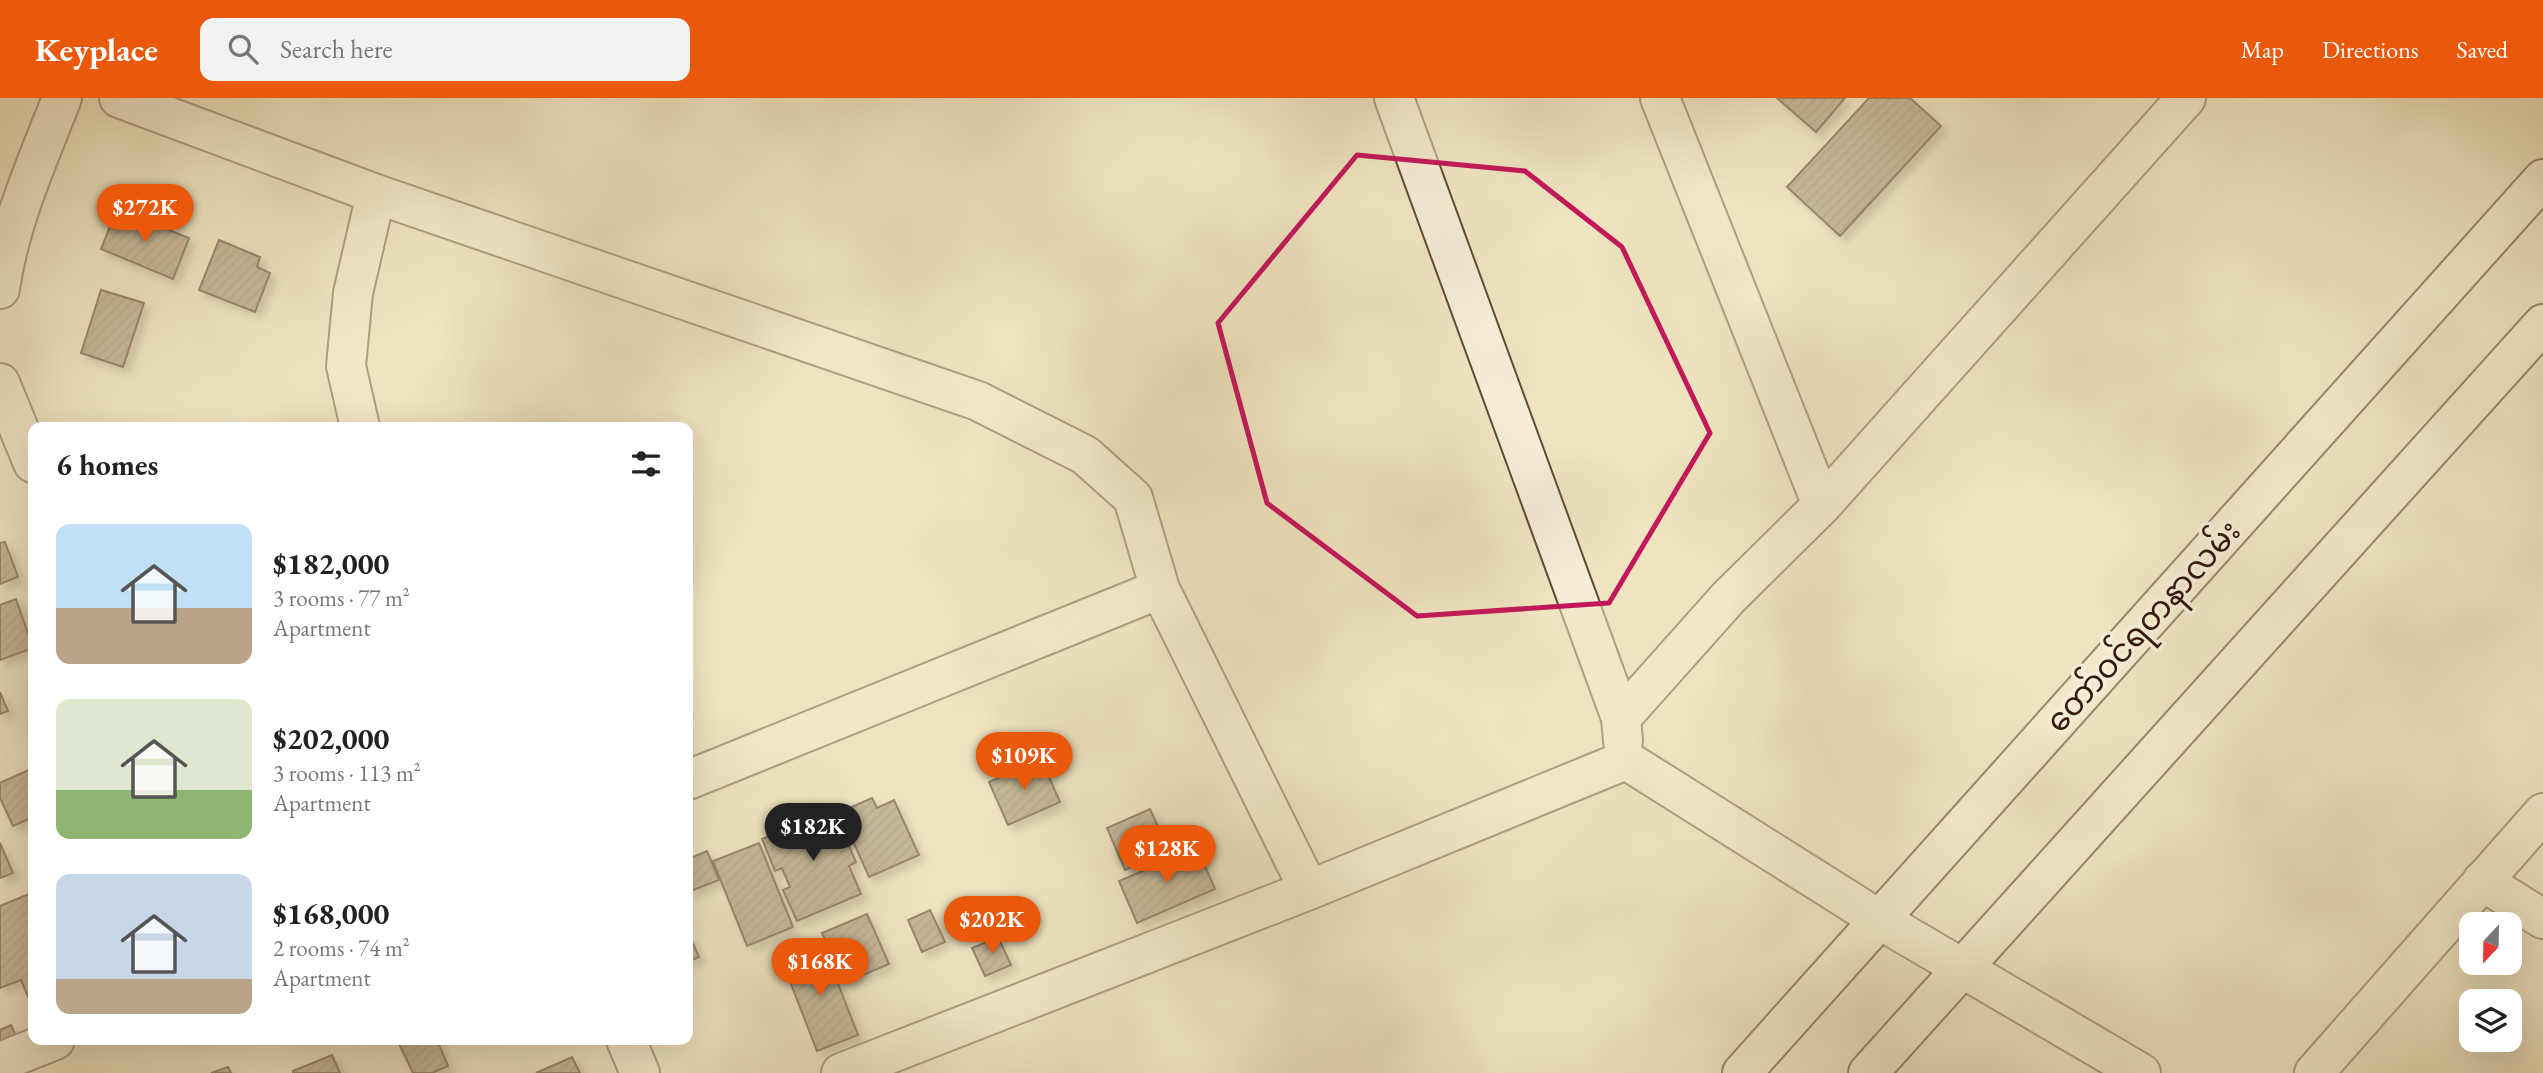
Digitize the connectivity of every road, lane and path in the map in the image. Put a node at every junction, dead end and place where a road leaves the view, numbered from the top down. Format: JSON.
{"nodes":[{"id":1,"x":62,"y":98,"type":"edge"},
{"id":2,"x":119,"y":98,"type":"edge"},
{"id":3,"x":1394,"y":98,"type":"edge"},
{"id":4,"x":1660,"y":98,"type":"edge"},
{"id":5,"x":2186,"y":98,"type":"edge"},
{"id":6,"x":2543,"y":179,"type":"edge"},
{"id":7,"x":376,"y":194,"type":"junction"},
{"id":8,"x":0,"y":289,"type":"edge"},
{"id":9,"x":2543,"y":324,"type":"edge"},
{"id":10,"x":0,"y":383,"type":"edge"},
{"id":11,"x":359,"y":422,"type":"edge"},
{"id":12,"x":28,"y":451,"type":"edge"},
{"id":13,"x":1822,"y":505,"type":"junction"},
{"id":14,"x":1160,"y":589,"type":"junction"},
{"id":15,"x":1620,"y":718,"type":"junction"},
{"id":16,"x":1626,"y":760,"type":"junction"},
{"id":17,"x":693,"y":778,"type":"edge"},
{"id":18,"x":2543,"y":813,"type":"edge"},
{"id":19,"x":2482,"y":881,"type":"junction"},
{"id":20,"x":1309,"y":890,"type":"junction"},
{"id":21,"x":2543,"y":919,"type":"edge"},
{"id":22,"x":1880,"y":920,"type":"junction"},
{"id":23,"x":1964,"y":968,"type":"junction"},
{"id":24,"x":42,"y":1045,"type":"edge"},
{"id":25,"x":628,"y":1045,"type":"edge"},
{"id":26,"x":0,"y":1062,"type":"edge"},
{"id":27,"x":640,"y":1073,"type":"edge"},
{"id":28,"x":842,"y":1073,"type":"edge"},
{"id":29,"x":1742,"y":1073,"type":"edge"},
{"id":30,"x":1868,"y":1073,"type":"edge"},
{"id":31,"x":2141,"y":1073,"type":"edge"},
{"id":32,"x":2314,"y":1073,"type":"edge"}],
"edges":[{"from":1,"to":8,"type":"street"},
{"from":2,"to":7,"type":"street"},
{"from":3,"to":15,"type":"street"},
{"from":4,"to":13,"type":"street"},
{"from":5,"to":13,"type":"street"},
{"from":6,"to":22,"type":"street","name":"တော်ဝင်ရတနာလမ်း"},
{"from":7,"to":11,"type":"street"},
{"from":7,"to":14,"type":"street"},
{"from":9,"to":23,"type":"street"},
{"from":10,"to":12,"type":"street"},
{"from":13,"to":15,"type":"street"},
{"from":14,"to":17,"type":"street"},
{"from":14,"to":20,"type":"street"},
{"from":15,"to":16,"type":"street"},
{"from":16,"to":20,"type":"street"},
{"from":16,"to":22,"type":"street"},
{"from":18,"to":19,"type":"street"},
{"from":19,"to":21,"type":"street"},
{"from":19,"to":32,"type":"street"},
{"from":20,"to":28,"type":"street"},
{"from":22,"to":23,"type":"street"},
{"from":22,"to":29,"type":"street","name":"တော်ဝင်ရတနာလမ်း"},
{"from":23,"to":30,"type":"street"},
{"from":23,"to":31,"type":"street"},
{"from":24,"to":26,"type":"street"},
{"from":25,"to":27,"type":"street"}]}
